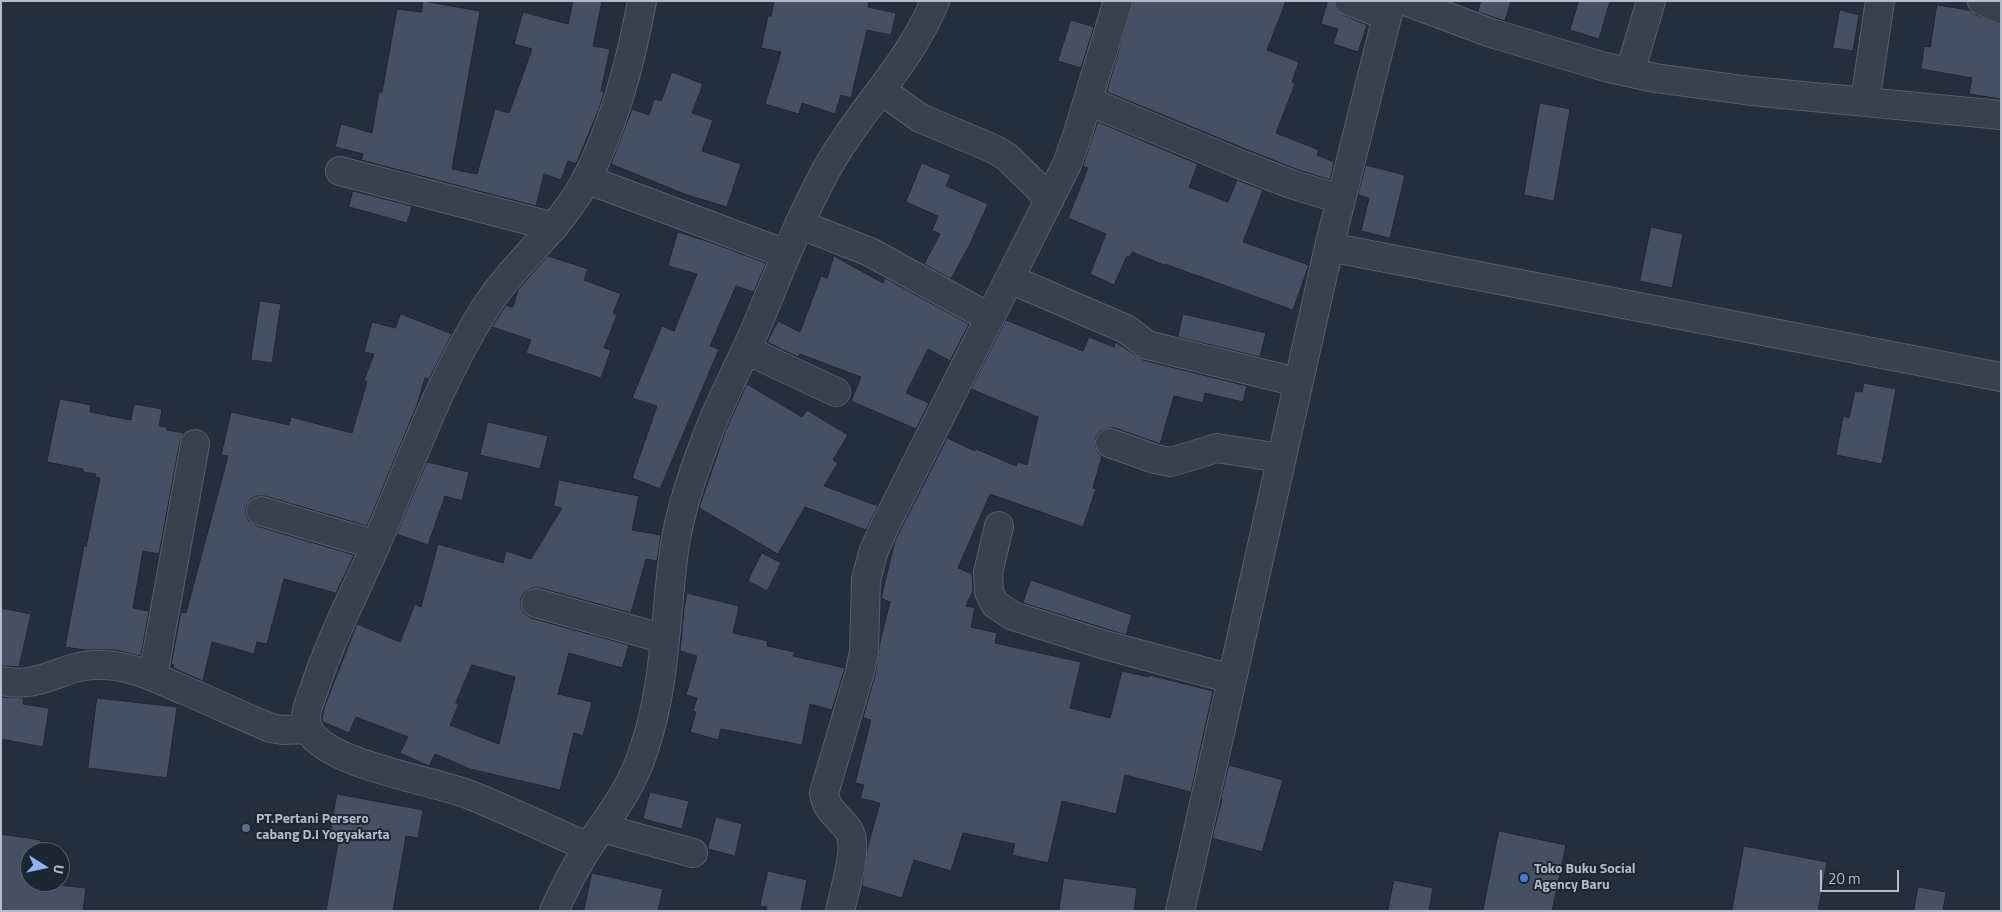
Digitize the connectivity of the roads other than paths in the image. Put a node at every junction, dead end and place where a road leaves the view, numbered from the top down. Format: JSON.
{"nodes":[{"id":1,"x":642,"y":1,"type":"edge"},
{"id":2,"x":935,"y":1,"type":"edge"},
{"id":3,"x":1118,"y":1,"type":"edge"},
{"id":4,"x":1349,"y":1,"type":"edge"},
{"id":5,"x":1651,"y":1,"type":"edge"},
{"id":6,"x":1880,"y":1,"type":"edge"},
{"id":7,"x":1982,"y":1,"type":"edge"},
{"id":8,"x":1395,"y":6,"type":"edge"},
{"id":9,"x":2001,"y":9,"type":"edge"},
{"id":10,"x":1630,"y":72,"type":"junction"},
{"id":11,"x":881,"y":90,"type":"junction"},
{"id":12,"x":1088,"y":101,"type":"junction"},
{"id":13,"x":1864,"y":101,"type":"junction"},
{"id":14,"x":2001,"y":115,"type":"edge"},
{"id":15,"x":340,"y":171,"type":"dead end"},
{"id":16,"x":586,"y":179,"type":"junction"},
{"id":17,"x":1050,"y":199,"type":"junction"},
{"id":18,"x":1340,"y":199,"type":"junction"},
{"id":19,"x":799,"y":224,"type":"junction"},
{"id":20,"x":554,"y":227,"type":"junction"},
{"id":21,"x":1329,"y":247,"type":"junction"},
{"id":22,"x":786,"y":254,"type":"junction"},
{"id":23,"x":1010,"y":279,"type":"junction"},
{"id":24,"x":990,"y":318,"type":"junction"},
{"id":25,"x":746,"y":350,"type":"junction"},
{"id":26,"x":2001,"y":377,"type":"edge"},
{"id":27,"x":1298,"y":382,"type":"junction"},
{"id":28,"x":836,"y":392,"type":"dead end"},
{"id":29,"x":1110,"y":443,"type":"dead end"},
{"id":30,"x":195,"y":444,"type":"dead end"},
{"id":31,"x":1280,"y":458,"type":"junction"},
{"id":32,"x":261,"y":511,"type":"dead end"},
{"id":33,"x":999,"y":526,"type":"dead end"},
{"id":34,"x":376,"y":545,"type":"junction"},
{"id":35,"x":536,"y":603,"type":"dead end"},
{"id":36,"x":665,"y":638,"type":"junction"},
{"id":37,"x":152,"y":676,"type":"junction"},
{"id":38,"x":1232,"y":679,"type":"junction"},
{"id":39,"x":1,"y":681,"type":"edge"},
{"id":40,"x":308,"y":729,"type":"junction"},
{"id":41,"x":595,"y":838,"type":"junction"},
{"id":42,"x":693,"y":853,"type":"dead end"},
{"id":43,"x":554,"y":911,"type":"edge"},
{"id":44,"x":840,"y":911,"type":"edge"},
{"id":45,"x":1180,"y":911,"type":"edge"}],
"edges":[{"from":1,"to":16,"type":"street"},
{"from":2,"to":11,"type":"street"},
{"from":3,"to":12,"type":"street"},
{"from":4,"to":8,"type":"street"},
{"from":5,"to":10,"type":"street"},
{"from":6,"to":13,"type":"street"},
{"from":7,"to":9,"type":"street"},
{"from":8,"to":10,"type":"street"},
{"from":8,"to":18,"type":"street"},
{"from":10,"to":13,"type":"street"},
{"from":11,"to":17,"type":"street"},
{"from":11,"to":19,"type":"street"},
{"from":12,"to":17,"type":"street"},
{"from":12,"to":18,"type":"street"},
{"from":13,"to":14,"type":"street"},
{"from":15,"to":20,"type":"street"},
{"from":16,"to":20,"type":"street"},
{"from":16,"to":22,"type":"street"},
{"from":17,"to":23,"type":"street"},
{"from":18,"to":21,"type":"street"},
{"from":19,"to":22,"type":"street"},
{"from":19,"to":24,"type":"street"},
{"from":20,"to":34,"type":"street"},
{"from":21,"to":26,"type":"street"},
{"from":21,"to":27,"type":"street"},
{"from":22,"to":25,"type":"street"},
{"from":23,"to":24,"type":"street"},
{"from":23,"to":27,"type":"street"},
{"from":24,"to":44,"type":"street"},
{"from":25,"to":28,"type":"street"},
{"from":25,"to":36,"type":"street"},
{"from":27,"to":31,"type":"street"},
{"from":29,"to":31,"type":"street"},
{"from":30,"to":37,"type":"street"},
{"from":31,"to":38,"type":"street"},
{"from":32,"to":34,"type":"street"},
{"from":33,"to":38,"type":"street"},
{"from":34,"to":40,"type":"street"},
{"from":35,"to":36,"type":"street"},
{"from":36,"to":41,"type":"street"},
{"from":37,"to":39,"type":"street"},
{"from":37,"to":40,"type":"street"},
{"from":38,"to":45,"type":"street"},
{"from":40,"to":41,"type":"street"},
{"from":41,"to":42,"type":"street"},
{"from":41,"to":43,"type":"street"}]}
